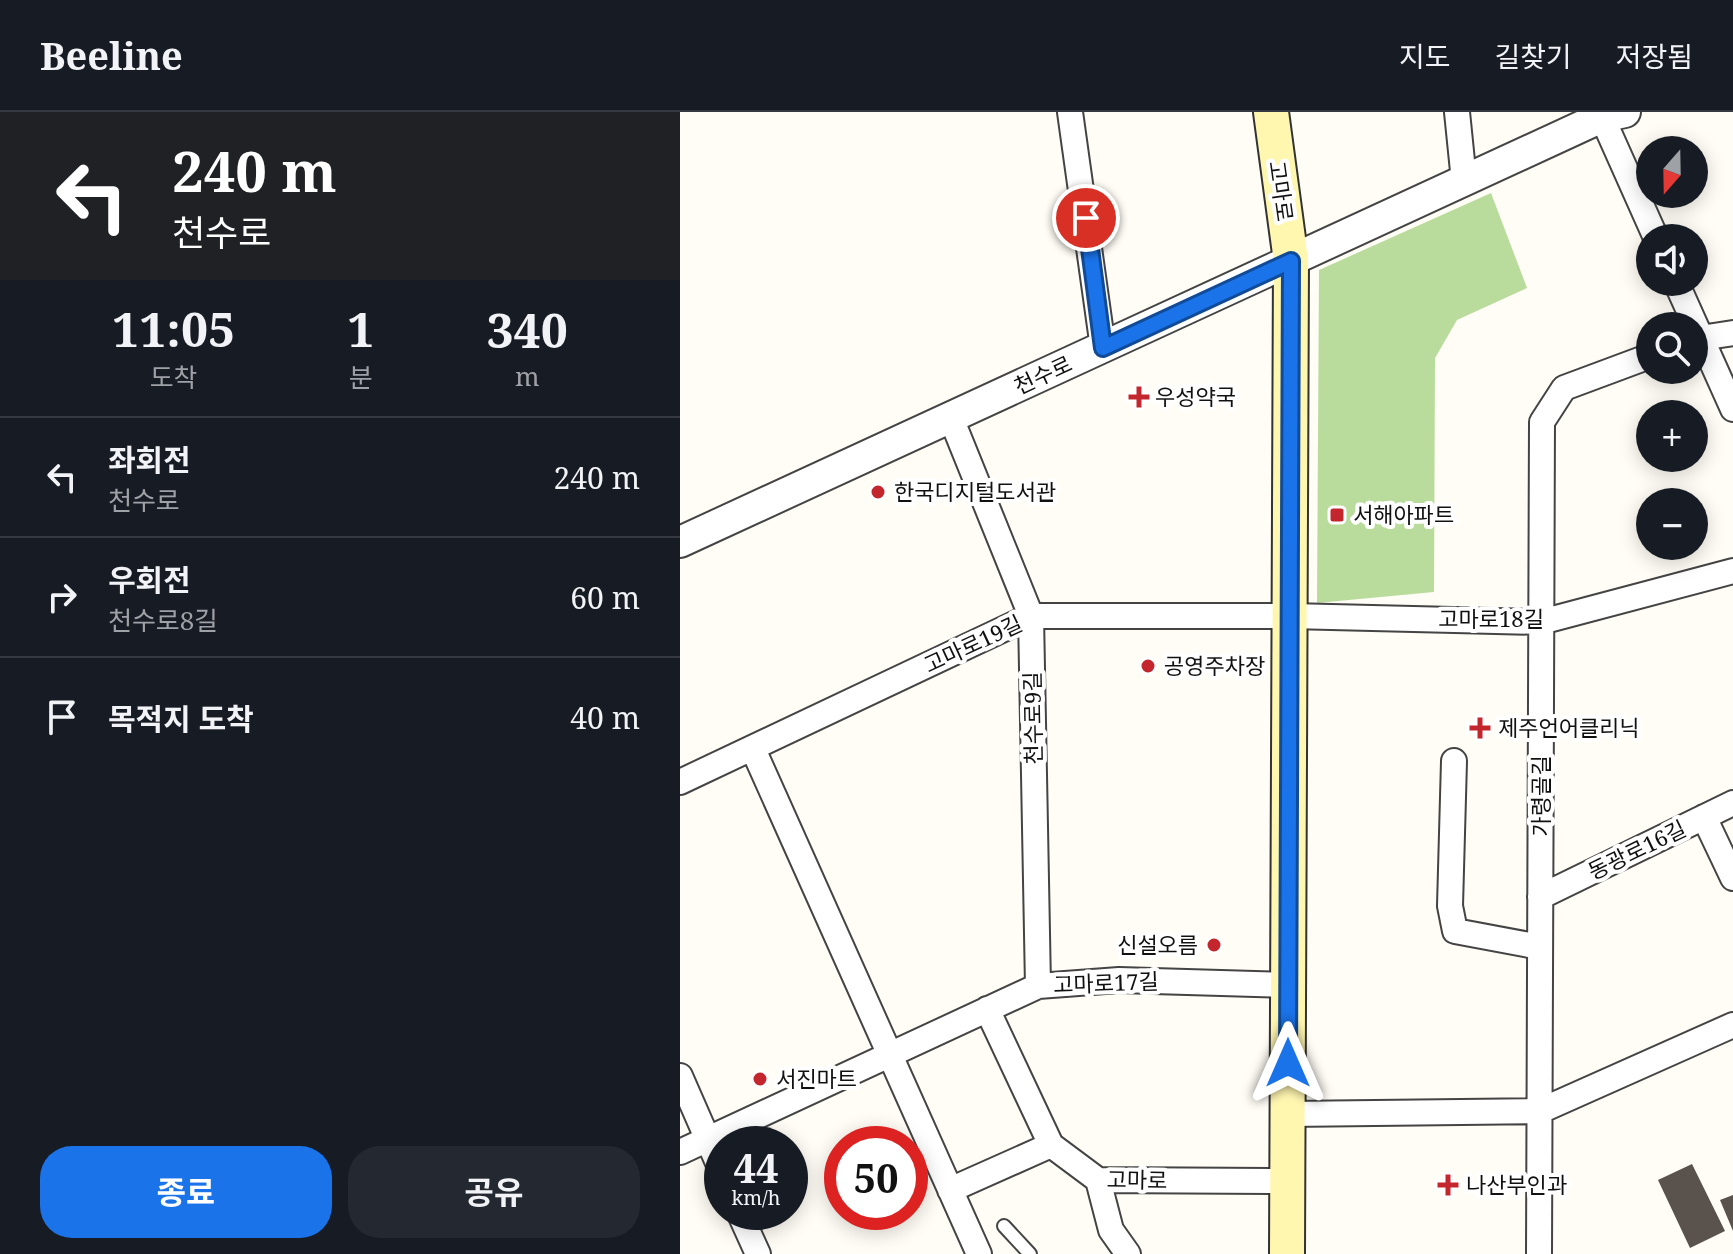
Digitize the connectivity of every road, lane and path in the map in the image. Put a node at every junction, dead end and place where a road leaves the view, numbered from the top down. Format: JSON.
{"nodes":[{"id":1,"x":1070,"y":112,"type":"edge"},
{"id":2,"x":1271,"y":112,"type":"edge"},
{"id":3,"x":1457,"y":112,"type":"edge"},
{"id":4,"x":1613,"y":115,"type":"edge"},
{"id":5,"x":1464,"y":181,"type":"junction"},
{"id":6,"x":1651,"y":224,"type":"edge"},
{"id":7,"x":1291,"y":261,"type":"junction"},
{"id":8,"x":1733,"y":333,"type":"edge"},
{"id":9,"x":1708,"y":336,"type":"edge"},
{"id":10,"x":1103,"y":348,"type":"junction"},
{"id":11,"x":1708,"y":360,"type":"edge"},
{"id":12,"x":1636,"y":361,"type":"edge"},
{"id":13,"x":1733,"y":409,"type":"edge"},
{"id":14,"x":951,"y":418,"type":"junction"},
{"id":15,"x":680,"y":542,"type":"edge"},
{"id":16,"x":1733,"y":571,"type":"edge"},
{"id":17,"x":1031,"y":616,"type":"junction"},
{"id":18,"x":1290,"y":616,"type":"junction"},
{"id":19,"x":1541,"y":622,"type":"junction"},
{"id":20,"x":753,"y":749,"type":"junction"},
{"id":21,"x":1454,"y":761,"type":"dead end"},
{"id":22,"x":680,"y":782,"type":"edge"},
{"id":23,"x":1733,"y":803,"type":"edge"},
{"id":24,"x":1704,"y":817,"type":"junction"},
{"id":25,"x":1733,"y":878,"type":"edge"},
{"id":26,"x":1540,"y":897,"type":"junction"},
{"id":27,"x":1540,"y":947,"type":"junction"},
{"id":28,"x":1288,"y":985,"type":"junction"},
{"id":29,"x":1038,"y":986,"type":"junction"},
{"id":30,"x":987,"y":1009,"type":"junction"},
{"id":31,"x":1733,"y":1025,"type":"edge"},
{"id":32,"x":890,"y":1055,"type":"junction"},
{"id":33,"x":680,"y":1076,"type":"edge"},
{"id":34,"x":1540,"y":1111,"type":"junction"},
{"id":35,"x":1288,"y":1114,"type":"junction"},
{"id":36,"x":735,"y":1126,"type":"edge"},
{"id":37,"x":704,"y":1132,"type":"edge"},
{"id":38,"x":704,"y":1140,"type":"edge"},
{"id":39,"x":1051,"y":1145,"type":"junction"},
{"id":40,"x":680,"y":1152,"type":"edge"},
{"id":41,"x":1098,"y":1180,"type":"junction"},
{"id":42,"x":1288,"y":1181,"type":"junction"},
{"id":43,"x":950,"y":1190,"type":"junction"},
{"id":44,"x":1004,"y":1226,"type":"dead end"},
{"id":45,"x":747,"y":1230,"type":"edge"},
{"id":46,"x":758,"y":1254,"type":"edge"},
{"id":47,"x":979,"y":1254,"type":"edge"},
{"id":48,"x":1030,"y":1254,"type":"edge"},
{"id":49,"x":1128,"y":1254,"type":"edge"},
{"id":50,"x":1287,"y":1254,"type":"edge"},
{"id":51,"x":1539,"y":1254,"type":"edge"}],
"edges":[{"from":1,"to":10,"type":"street"},
{"from":2,"to":7,"type":"main road","name":"고마로"},
{"from":3,"to":5,"type":"street"},
{"from":4,"to":5,"type":"street","name":"천수로"},
{"from":4,"to":6,"type":"street"},
{"from":5,"to":7,"type":"street","name":"천수로"},
{"from":7,"to":10,"type":"street","name":"천수로"},
{"from":7,"to":18,"type":"main road","name":"고마로"},
{"from":8,"to":9,"type":"street"},
{"from":10,"to":14,"type":"street","name":"천수로"},
{"from":11,"to":13,"type":"street"},
{"from":12,"to":19,"type":"street","name":"가령골길"},
{"from":14,"to":15,"type":"street","name":"천수로"},
{"from":14,"to":17,"type":"street","name":"천수로9길"},
{"from":16,"to":19,"type":"street","name":"고마로18길"},
{"from":17,"to":18,"type":"street","name":"고마로19길"},
{"from":17,"to":20,"type":"street","name":"고마로19길"},
{"from":17,"to":29,"type":"street","name":"천수로9길"},
{"from":18,"to":19,"type":"street","name":"고마로18길"},
{"from":18,"to":28,"type":"main road","name":"고마로"},
{"from":19,"to":26,"type":"street","name":"가령골길"},
{"from":20,"to":22,"type":"street","name":"고마로19길"},
{"from":20,"to":32,"type":"street"},
{"from":21,"to":27,"type":"street"},
{"from":23,"to":24,"type":"street","name":"동광로16길"},
{"from":24,"to":25,"type":"street"},
{"from":24,"to":26,"type":"street","name":"동광로16길"},
{"from":26,"to":27,"type":"street","name":"가령골길"},
{"from":27,"to":34,"type":"street","name":"가령골길"},
{"from":28,"to":29,"type":"street","name":"고마로17길"},
{"from":28,"to":35,"type":"main road","name":"고마로"},
{"from":29,"to":30,"type":"street","name":"고마로17길"},
{"from":30,"to":32,"type":"street","name":"고마로17길"},
{"from":30,"to":39,"type":"street","name":"고마로"},
{"from":31,"to":34,"type":"street"},
{"from":32,"to":36,"type":"street","name":"고마로17길"},
{"from":32,"to":43,"type":"street"},
{"from":33,"to":37,"type":"street"},
{"from":34,"to":35,"type":"street"},
{"from":34,"to":51,"type":"street","name":"가령골길"},
{"from":35,"to":42,"type":"main road","name":"고마로"},
{"from":38,"to":40,"type":"street","name":"고마로17길"},
{"from":39,"to":41,"type":"street","name":"고마로"},
{"from":39,"to":43,"type":"street"},
{"from":41,"to":42,"type":"street","name":"고마로"},
{"from":41,"to":49,"type":"street"},
{"from":42,"to":50,"type":"main road","name":"고마로"},
{"from":43,"to":47,"type":"street"},
{"from":44,"to":48,"type":"lane"},
{"from":45,"to":46,"type":"street"}]}
